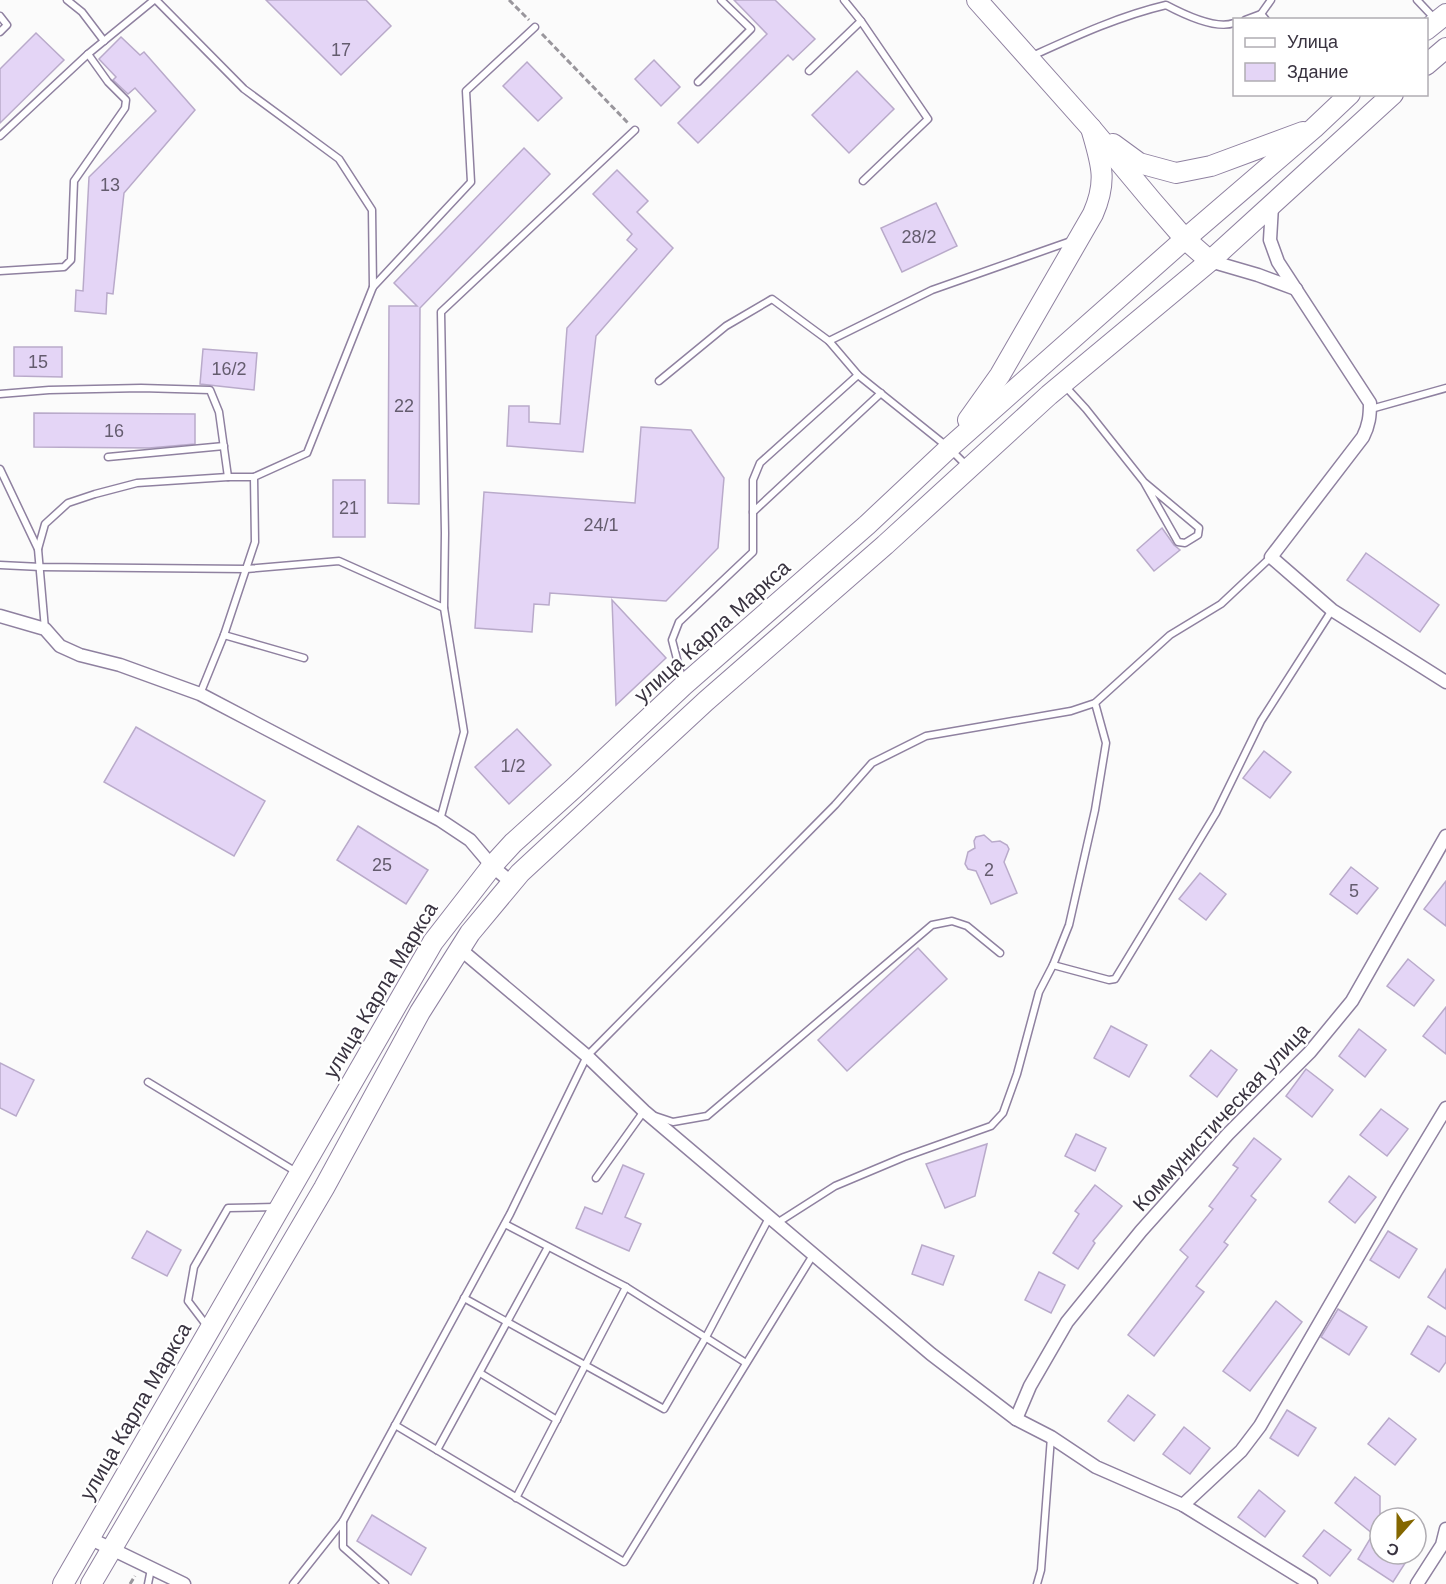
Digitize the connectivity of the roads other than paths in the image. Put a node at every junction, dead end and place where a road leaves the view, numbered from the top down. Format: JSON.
{"nodes":[{"id":1,"x":68,"y":0,"type":"edge"},
{"id":2,"x":155,"y":0,"type":"edge"},
{"id":3,"x":722,"y":0,"type":"edge"},
{"id":4,"x":844,"y":0,"type":"edge"},
{"id":5,"x":976,"y":0,"type":"edge"},
{"id":6,"x":1271,"y":0,"type":"edge"},
{"id":7,"x":1417,"y":0,"type":"edge"},
{"id":8,"x":1165,"y":3,"type":"edge"},
{"id":9,"x":1261,"y":14,"type":"junction"},
{"id":10,"x":0,"y":16,"type":"edge"},
{"id":11,"x":1250,"y":18,"type":"edge"},
{"id":12,"x":1264,"y":18,"type":"edge"},
{"id":13,"x":861,"y":21,"type":"junction"},
{"id":14,"x":1436,"y":22,"type":"edge"},
{"id":15,"x":1233,"y":23,"type":"edge"},
{"id":16,"x":535,"y":27,"type":"road end"},
{"id":17,"x":0,"y":32,"type":"edge"},
{"id":18,"x":104,"y":41,"type":"junction"},
{"id":19,"x":1446,"y":48,"type":"edge"},
{"id":20,"x":88,"y":54,"type":"junction"},
{"id":21,"x":1027,"y":58,"type":"junction"},
{"id":22,"x":1428,"y":63,"type":"edge"},
{"id":23,"x":809,"y":71,"type":"dead end"},
{"id":24,"x":698,"y":82,"type":"dead end"},
{"id":25,"x":1391,"y":96,"type":"edge"},
{"id":26,"x":1340,"y":97,"type":"edge"},
{"id":27,"x":1314,"y":128,"type":"junction"},
{"id":28,"x":1091,"y":129,"type":"junction"},
{"id":29,"x":635,"y":130,"type":"road end"},
{"id":30,"x":0,"y":136,"type":"edge"},
{"id":31,"x":863,"y":180,"type":"dead end"},
{"id":32,"x":1272,"y":206,"type":"junction"},
{"id":33,"x":1077,"y":239,"type":"junction"},
{"id":34,"x":1185,"y":239,"type":"junction"},
{"id":35,"x":1210,"y":261,"type":"junction"},
{"id":36,"x":0,"y":271,"type":"edge"},
{"id":37,"x":373,"y":287,"type":"junction"},
{"id":38,"x":1296,"y":289,"type":"junction"},
{"id":39,"x":829,"y":341,"type":"junction"},
{"id":40,"x":858,"y":375,"type":"junction"},
{"id":41,"x":659,"y":381,"type":"dead end"},
{"id":42,"x":1064,"y":385,"type":"junction"},
{"id":43,"x":1446,"y":388,"type":"edge"},
{"id":44,"x":881,"y":393,"type":"junction"},
{"id":45,"x":0,"y":394,"type":"edge"},
{"id":46,"x":1370,"y":409,"type":"junction"},
{"id":47,"x":224,"y":446,"type":"junction"},
{"id":48,"x":949,"y":448,"type":"junction"},
{"id":49,"x":108,"y":457,"type":"dead end"},
{"id":50,"x":969,"y":468,"type":"junction"},
{"id":51,"x":0,"y":469,"type":"edge"},
{"id":52,"x":228,"y":477,"type":"junction"},
{"id":53,"x":254,"y":477,"type":"junction"},
{"id":54,"x":1144,"y":482,"type":"junction"},
{"id":55,"x":753,"y":512,"type":"junction"},
{"id":56,"x":39,"y":549,"type":"junction"},
{"id":57,"x":1271,"y":557,"type":"junction"},
{"id":58,"x":0,"y":565,"type":"edge"},
{"id":59,"x":41,"y":567,"type":"junction"},
{"id":60,"x":246,"y":568,"type":"junction"},
{"id":61,"x":444,"y":608,"type":"junction"},
{"id":62,"x":1332,"y":610,"type":"junction"},
{"id":63,"x":0,"y":616,"type":"edge"},
{"id":64,"x":45,"y":629,"type":"junction"},
{"id":65,"x":224,"y":635,"type":"junction"},
{"id":66,"x":304,"y":658,"type":"dead end"},
{"id":67,"x":1446,"y":682,"type":"edge"},
{"id":68,"x":684,"y":685,"type":"junction"},
{"id":69,"x":200,"y":694,"type":"junction"},
{"id":70,"x":1095,"y":703,"type":"junction"},
{"id":71,"x":440,"y":820,"type":"junction"},
{"id":72,"x":1446,"y":836,"type":"edge"},
{"id":73,"x":492,"y":866,"type":"junction"},
{"id":74,"x":512,"y":883,"type":"junction"},
{"id":75,"x":460,"y":950,"type":"junction"},
{"id":76,"x":1000,"y":953,"type":"dead end"},
{"id":77,"x":1053,"y":965,"type":"junction"},
{"id":78,"x":587,"y":1056,"type":"junction"},
{"id":79,"x":148,"y":1082,"type":"dead end"},
{"id":80,"x":1446,"y":1108,"type":"edge"},
{"id":81,"x":644,"y":1111,"type":"junction"},
{"id":82,"x":298,"y":1173,"type":"junction"},
{"id":83,"x":596,"y":1178,"type":"dead end"},
{"id":84,"x":279,"y":1207,"type":"junction"},
{"id":85,"x":773,"y":1221,"type":"junction"},
{"id":86,"x":505,"y":1224,"type":"junction"},
{"id":87,"x":548,"y":1246,"type":"junction"},
{"id":88,"x":813,"y":1255,"type":"junction"},
{"id":89,"x":626,"y":1287,"type":"junction"},
{"id":90,"x":464,"y":1298,"type":"junction"},
{"id":91,"x":508,"y":1323,"type":"junction"},
{"id":92,"x":210,"y":1330,"type":"junction"},
{"id":93,"x":706,"y":1337,"type":"junction"},
{"id":94,"x":746,"y":1363,"type":"junction"},
{"id":95,"x":585,"y":1366,"type":"junction"},
{"id":96,"x":480,"y":1373,"type":"junction"},
{"id":97,"x":1016,"y":1419,"type":"junction"},
{"id":98,"x":557,"y":1420,"type":"junction"},
{"id":99,"x":395,"y":1425,"type":"junction"},
{"id":100,"x":1052,"y":1437,"type":"junction"},
{"id":101,"x":437,"y":1450,"type":"junction"},
{"id":102,"x":516,"y":1498,"type":"junction"},
{"id":103,"x":1183,"y":1505,"type":"junction"},
{"id":104,"x":343,"y":1521,"type":"junction"},
{"id":105,"x":1446,"y":1529,"type":"edge"},
{"id":106,"x":89,"y":1538,"type":"junction"},
{"id":107,"x":1444,"y":1545,"type":"edge"},
{"id":108,"x":111,"y":1549,"type":"junction"},
{"id":109,"x":152,"y":1568,"type":"junction"},
{"id":110,"x":63,"y":1584,"type":"edge"},
{"id":111,"x":91,"y":1584,"type":"edge"},
{"id":112,"x":148,"y":1584,"type":"edge"},
{"id":113,"x":184,"y":1584,"type":"edge"},
{"id":114,"x":293,"y":1584,"type":"edge"},
{"id":115,"x":385,"y":1584,"type":"edge"},
{"id":116,"x":1037,"y":1584,"type":"edge"},
{"id":117,"x":1311,"y":1584,"type":"edge"},
{"id":118,"x":1417,"y":1584,"type":"edge"}],
"edges":[{"from":1,"to":18,"type":"lane"},
{"from":2,"to":18,"type":"lane"},
{"from":2,"to":37,"type":"lane"},
{"from":3,"to":24,"type":"lane"},
{"from":4,"to":13,"type":"lane"},
{"from":5,"to":21,"type":"main road"},
{"from":6,"to":9,"type":"lane"},
{"from":7,"to":14,"type":"lane"},
{"from":8,"to":15,"type":"lane"},
{"from":8,"to":21,"type":"lane"},
{"from":9,"to":11,"type":"lane"},
{"from":9,"to":12,"type":"lane"},
{"from":10,"to":17,"type":"lane"},
{"from":13,"to":23,"type":"lane"},
{"from":13,"to":31,"type":"lane"},
{"from":16,"to":37,"type":"lane"},
{"from":18,"to":20,"type":"lane"},
{"from":19,"to":22,"type":"main road"},
{"from":20,"to":30,"type":"lane"},
{"from":20,"to":36,"type":"lane"},
{"from":21,"to":28,"type":"main road"},
{"from":25,"to":32,"type":"main road"},
{"from":26,"to":27,"type":"main road"},
{"from":27,"to":28,"type":"main road"},
{"from":27,"to":34,"type":"main road"},
{"from":28,"to":33,"type":"main road"},
{"from":28,"to":34,"type":"main road"},
{"from":29,"to":61,"type":"lane"},
{"from":32,"to":35,"type":"main road"},
{"from":32,"to":38,"type":"street"},
{"from":33,"to":39,"type":"lane"},
{"from":33,"to":48,"type":"main road"},
{"from":34,"to":35,"type":"main road"},
{"from":34,"to":48,"type":"main road"},
{"from":35,"to":38,"type":"street"},
{"from":35,"to":42,"type":"main road"},
{"from":37,"to":53,"type":"lane"},
{"from":38,"to":46,"type":"street"},
{"from":39,"to":40,"type":"lane"},
{"from":39,"to":41,"type":"lane"},
{"from":40,"to":44,"type":"lane"},
{"from":40,"to":55,"type":"lane"},
{"from":42,"to":50,"type":"main road"},
{"from":42,"to":54,"type":"lane"},
{"from":43,"to":46,"type":"lane"},
{"from":44,"to":48,"type":"lane"},
{"from":44,"to":55,"type":"lane"},
{"from":45,"to":47,"type":"lane"},
{"from":46,"to":57,"type":"street"},
{"from":47,"to":49,"type":"lane"},
{"from":47,"to":52,"type":"lane"},
{"from":48,"to":50,"type":"lane"},
{"from":48,"to":68,"type":"main road","name":"улица Карла Маркса"},
{"from":50,"to":74,"type":"main road"},
{"from":51,"to":56,"type":"lane"},
{"from":52,"to":53,"type":"lane"},
{"from":52,"to":56,"type":"lane"},
{"from":53,"to":60,"type":"lane"},
{"from":54,"to":54,"type":"lane"},
{"from":55,"to":68,"type":"lane"},
{"from":56,"to":59,"type":"lane"},
{"from":57,"to":62,"type":"street"},
{"from":57,"to":70,"type":"lane"},
{"from":58,"to":59,"type":"lane"},
{"from":59,"to":60,"type":"lane"},
{"from":59,"to":64,"type":"lane"},
{"from":60,"to":61,"type":"lane"},
{"from":60,"to":65,"type":"lane"},
{"from":61,"to":71,"type":"lane"},
{"from":62,"to":67,"type":"street"},
{"from":62,"to":77,"type":"lane"},
{"from":63,"to":64,"type":"street"},
{"from":64,"to":69,"type":"street"},
{"from":65,"to":66,"type":"lane"},
{"from":65,"to":69,"type":"lane"},
{"from":68,"to":73,"type":"main road","name":"улица Карла Маркса"},
{"from":69,"to":71,"type":"street"},
{"from":70,"to":77,"type":"lane"},
{"from":70,"to":78,"type":"lane"},
{"from":71,"to":73,"type":"street"},
{"from":72,"to":97,"type":"street","name":"Коммунистическая улица"},
{"from":73,"to":74,"type":"street"},
{"from":73,"to":82,"type":"main road","name":"улица Карла Маркса"},
{"from":74,"to":75,"type":"main road"},
{"from":75,"to":78,"type":"street"},
{"from":75,"to":108,"type":"main road"},
{"from":76,"to":81,"type":"lane"},
{"from":77,"to":85,"type":"lane"},
{"from":78,"to":81,"type":"street"},
{"from":78,"to":86,"type":"lane"},
{"from":79,"to":82,"type":"lane"},
{"from":80,"to":103,"type":"street"},
{"from":81,"to":83,"type":"lane"},
{"from":81,"to":85,"type":"street"},
{"from":82,"to":84,"type":"main road","name":"улица Карла Маркса"},
{"from":84,"to":92,"type":"main road","name":"улица Карла Маркса"},
{"from":84,"to":92,"type":"lane"},
{"from":85,"to":88,"type":"street"},
{"from":85,"to":93,"type":"lane"},
{"from":86,"to":87,"type":"lane"},
{"from":86,"to":90,"type":"lane"},
{"from":87,"to":89,"type":"lane"},
{"from":87,"to":91,"type":"lane"},
{"from":88,"to":94,"type":"lane"},
{"from":88,"to":97,"type":"street"},
{"from":89,"to":93,"type":"lane"},
{"from":89,"to":95,"type":"lane"},
{"from":90,"to":91,"type":"lane"},
{"from":90,"to":99,"type":"lane"},
{"from":91,"to":95,"type":"lane"},
{"from":91,"to":96,"type":"lane"},
{"from":92,"to":106,"type":"main road","name":"улица Карла Маркса"},
{"from":93,"to":94,"type":"lane"},
{"from":93,"to":95,"type":"lane"},
{"from":94,"to":102,"type":"lane"},
{"from":95,"to":98,"type":"lane"},
{"from":96,"to":98,"type":"lane"},
{"from":96,"to":101,"type":"lane"},
{"from":97,"to":100,"type":"street"},
{"from":98,"to":102,"type":"lane"},
{"from":99,"to":101,"type":"lane"},
{"from":99,"to":104,"type":"lane"},
{"from":100,"to":103,"type":"street"},
{"from":100,"to":116,"type":"lane"},
{"from":101,"to":102,"type":"lane"},
{"from":103,"to":117,"type":"street"},
{"from":104,"to":114,"type":"lane"},
{"from":104,"to":115,"type":"lane"},
{"from":105,"to":107,"type":"street"},
{"from":106,"to":108,"type":"street"},
{"from":106,"to":110,"type":"main road","name":"улица Карла Маркса"},
{"from":107,"to":118,"type":"street"},
{"from":108,"to":109,"type":"street"},
{"from":108,"to":111,"type":"main road"},
{"from":109,"to":112,"type":"lane"},
{"from":109,"to":113,"type":"street"}]}
